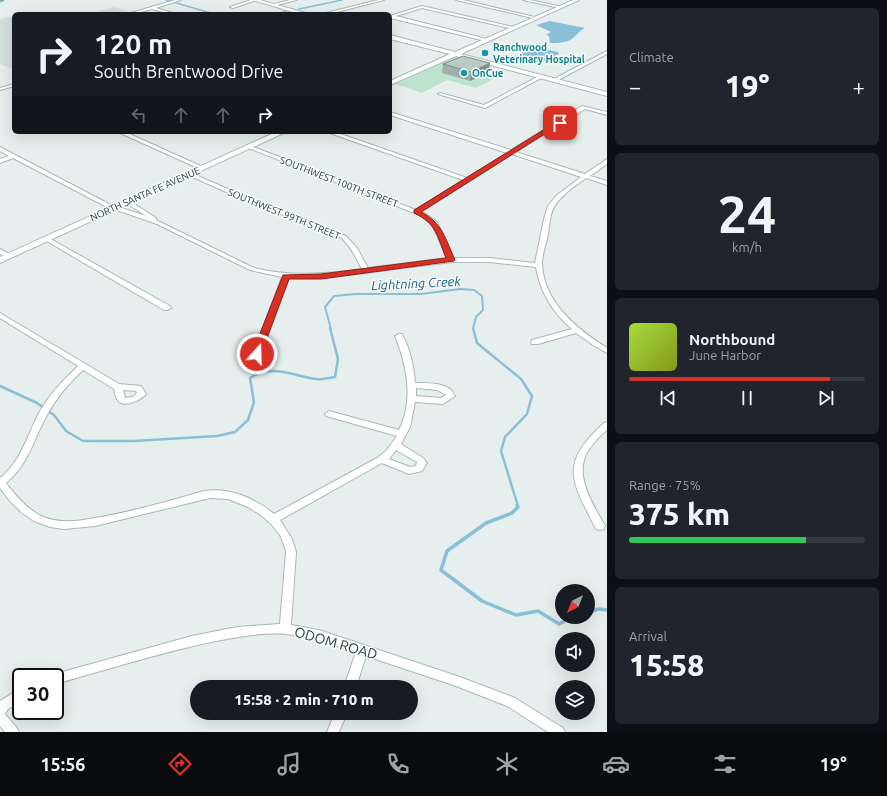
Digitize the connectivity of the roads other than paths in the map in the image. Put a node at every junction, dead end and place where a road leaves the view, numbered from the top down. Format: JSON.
{"nodes":[{"id":1,"x":178,"y":0,"type":"edge"},
{"id":2,"x":255,"y":0,"type":"edge"},
{"id":3,"x":295,"y":0,"type":"edge"},
{"id":4,"x":382,"y":0,"type":"edge"},
{"id":5,"x":458,"y":0,"type":"edge"},
{"id":6,"x":525,"y":0,"type":"edge"},
{"id":7,"x":577,"y":0,"type":"edge"},
{"id":8,"x":272,"y":5,"type":"junction"},
{"id":9,"x":153,"y":7,"type":"junction"},
{"id":10,"x":232,"y":7,"type":"dead end"},
{"id":11,"x":560,"y":7,"type":"junction"},
{"id":12,"x":136,"y":12,"type":"edge"},
{"id":13,"x":168,"y":12,"type":"edge"},
{"id":14,"x":298,"y":12,"type":"edge"},
{"id":15,"x":332,"y":12,"type":"edge"},
{"id":16,"x":392,"y":17,"type":"edge"},
{"id":17,"x":392,"y":17,"type":"edge"},
{"id":18,"x":537,"y":18,"type":"junction"},
{"id":19,"x":513,"y":28,"type":"junction"},
{"id":20,"x":392,"y":38,"type":"edge"},
{"id":21,"x":486,"y":40,"type":"junction"},
{"id":22,"x":607,"y":52,"type":"edge"},
{"id":23,"x":454,"y":54,"type":"junction"},
{"id":24,"x":541,"y":77,"type":"junction"},
{"id":25,"x":554,"y":80,"type":"junction"},
{"id":26,"x":392,"y":82,"type":"edge"},
{"id":27,"x":12,"y":86,"type":"edge"},
{"id":28,"x":0,"y":89,"type":"edge"},
{"id":29,"x":440,"y":94,"type":"dead end"},
{"id":30,"x":607,"y":94,"type":"edge"},
{"id":31,"x":392,"y":114,"type":"edge"},
{"id":32,"x":607,"y":114,"type":"edge"},
{"id":33,"x":126,"y":134,"type":"edge"},
{"id":34,"x":275,"y":134,"type":"edge"},
{"id":35,"x":336,"y":134,"type":"edge"},
{"id":36,"x":249,"y":147,"type":"junction"},
{"id":37,"x":0,"y":149,"type":"edge"},
{"id":38,"x":512,"y":152,"type":"junction"},
{"id":39,"x":13,"y":156,"type":"junction"},
{"id":40,"x":0,"y":161,"type":"edge"},
{"id":41,"x":607,"y":161,"type":"edge"},
{"id":42,"x":202,"y":168,"type":"junction"},
{"id":43,"x":188,"y":174,"type":"junction"},
{"id":44,"x":587,"y":176,"type":"junction"},
{"id":45,"x":467,"y":180,"type":"junction"},
{"id":46,"x":607,"y":183,"type":"edge"},
{"id":47,"x":128,"y":202,"type":"junction"},
{"id":48,"x":115,"y":208,"type":"junction"},
{"id":49,"x":416,"y":212,"type":"junction"},
{"id":50,"x":160,"y":223,"type":"junction"},
{"id":51,"x":47,"y":239,"type":"junction"},
{"id":52,"x":0,"y":251,"type":"edge"},
{"id":53,"x":4,"y":258,"type":"edge"},
{"id":54,"x":451,"y":260,"type":"junction"},
{"id":55,"x":539,"y":265,"type":"junction"},
{"id":56,"x":366,"y":270,"type":"junction"},
{"id":57,"x":286,"y":277,"type":"junction"},
{"id":58,"x":167,"y":308,"type":"dead end"},
{"id":59,"x":0,"y":315,"type":"edge"},
{"id":60,"x":577,"y":330,"type":"junction"},
{"id":61,"x":400,"y":336,"type":"dead end"},
{"id":62,"x":535,"y":342,"type":"dead end"},
{"id":63,"x":607,"y":351,"type":"edge"},
{"id":64,"x":257,"y":354,"type":"dead end"},
{"id":65,"x":83,"y":366,"type":"junction"},
{"id":66,"x":412,"y":385,"type":"junction"},
{"id":67,"x":117,"y":387,"type":"dead end"},
{"id":68,"x":412,"y":399,"type":"junction"},
{"id":69,"x":329,"y":414,"type":"dead end"},
{"id":70,"x":607,"y":425,"type":"edge"},
{"id":71,"x":401,"y":434,"type":"junction"},
{"id":72,"x":395,"y":445,"type":"junction"},
{"id":73,"x":381,"y":459,"type":"junction"},
{"id":74,"x":0,"y":483,"type":"edge"},
{"id":75,"x":273,"y":519,"type":"junction"},
{"id":76,"x":600,"y":526,"type":"dead end"},
{"id":77,"x":285,"y":629,"type":"junction"},
{"id":78,"x":363,"y":648,"type":"junction"},
{"id":79,"x":64,"y":677,"type":"edge"},
{"id":80,"x":352,"y":680,"type":"edge"},
{"id":81,"x":12,"y":700,"type":"edge"},
{"id":82,"x":0,"y":711,"type":"edge"},
{"id":83,"x":0,"y":717,"type":"edge"},
{"id":84,"x":338,"y":720,"type":"edge"},
{"id":85,"x":13,"y":732,"type":"edge"},
{"id":86,"x":333,"y":732,"type":"edge"},
{"id":87,"x":559,"y":732,"type":"edge"}],
"edges":[{"from":1,"to":9,"type":"street"},
{"from":2,"to":8,"type":"main road"},
{"from":2,"to":10,"type":"street"},
{"from":3,"to":8,"type":"street"},
{"from":4,"to":15,"type":"street"},
{"from":5,"to":18,"type":"street"},
{"from":6,"to":11,"type":"street"},
{"from":7,"to":11,"type":"main road"},
{"from":8,"to":14,"type":"main road"},
{"from":9,"to":12,"type":"street"},
{"from":9,"to":13,"type":"street"},
{"from":11,"to":18,"type":"main road"},
{"from":16,"to":19,"type":"street"},
{"from":17,"to":21,"type":"street"},
{"from":18,"to":19,"type":"main road"},
{"from":19,"to":21,"type":"main road"},
{"from":20,"to":23,"type":"main road"},
{"from":21,"to":23,"type":"main road"},
{"from":22,"to":25,"type":"street"},
{"from":23,"to":24,"type":"main road"},
{"from":23,"to":26,"type":"main road"},
{"from":24,"to":25,"type":"main road"},
{"from":24,"to":29,"type":"street"},
{"from":25,"to":30,"type":"main road"},
{"from":27,"to":28,"type":"street"},
{"from":31,"to":38,"type":"street"},
{"from":32,"to":38,"type":"street"},
{"from":33,"to":42,"type":"street"},
{"from":34,"to":36,"type":"main road","name":"NORTH SANTA FE AVENUE"},
{"from":35,"to":45,"type":"street"},
{"from":36,"to":42,"type":"main road","name":"NORTH SANTA FE AVENUE"},
{"from":36,"to":49,"type":"street","name":"SOUTHWEST 100TH STREET"},
{"from":37,"to":39,"type":"street"},
{"from":38,"to":44,"type":"street"},
{"from":38,"to":45,"type":"street"},
{"from":39,"to":40,"type":"street"},
{"from":39,"to":48,"type":"street"},
{"from":41,"to":44,"type":"street"},
{"from":42,"to":43,"type":"main road","name":"NORTH SANTA FE AVENUE"},
{"from":43,"to":47,"type":"main road","name":"NORTH SANTA FE AVENUE"},
{"from":43,"to":56,"type":"street","name":"SOUTHWEST 99TH STREET"},
{"from":44,"to":46,"type":"street"},
{"from":44,"to":55,"type":"street"},
{"from":45,"to":49,"type":"street"},
{"from":47,"to":48,"type":"main road","name":"NORTH SANTA FE AVENUE"},
{"from":47,"to":50,"type":"street"},
{"from":48,"to":50,"type":"street"},
{"from":48,"to":51,"type":"main road","name":"NORTH SANTA FE AVENUE"},
{"from":49,"to":54,"type":"street","name":"SOUTHWEST 100TH STREET"},
{"from":50,"to":57,"type":"street"},
{"from":51,"to":53,"type":"main road","name":"NORTH SANTA FE AVENUE"},
{"from":51,"to":58,"type":"street"},
{"from":52,"to":53,"type":"street"},
{"from":54,"to":55,"type":"street"},
{"from":54,"to":56,"type":"street"},
{"from":55,"to":60,"type":"street"},
{"from":56,"to":57,"type":"street"},
{"from":57,"to":64,"type":"street"},
{"from":59,"to":65,"type":"street"},
{"from":60,"to":62,"type":"street"},
{"from":60,"to":63,"type":"street"},
{"from":61,"to":66,"type":"street"},
{"from":65,"to":67,"type":"street"},
{"from":65,"to":74,"type":"street"},
{"from":66,"to":68,"type":"street"},
{"from":66,"to":68,"type":"street"},
{"from":68,"to":71,"type":"street"},
{"from":69,"to":71,"type":"street"},
{"from":70,"to":76,"type":"street"},
{"from":71,"to":72,"type":"street"},
{"from":72,"to":73,"type":"street"},
{"from":72,"to":73,"type":"street"},
{"from":73,"to":75,"type":"street"},
{"from":74,"to":75,"type":"street"},
{"from":75,"to":77,"type":"street"},
{"from":77,"to":78,"type":"street","name":"ODOM ROAD"},
{"from":77,"to":79,"type":"street","name":"ODOM ROAD"},
{"from":78,"to":80,"type":"street"},
{"from":78,"to":87,"type":"street","name":"ODOM ROAD"},
{"from":81,"to":82,"type":"street"},
{"from":83,"to":85,"type":"street"},
{"from":84,"to":86,"type":"street"}]}
